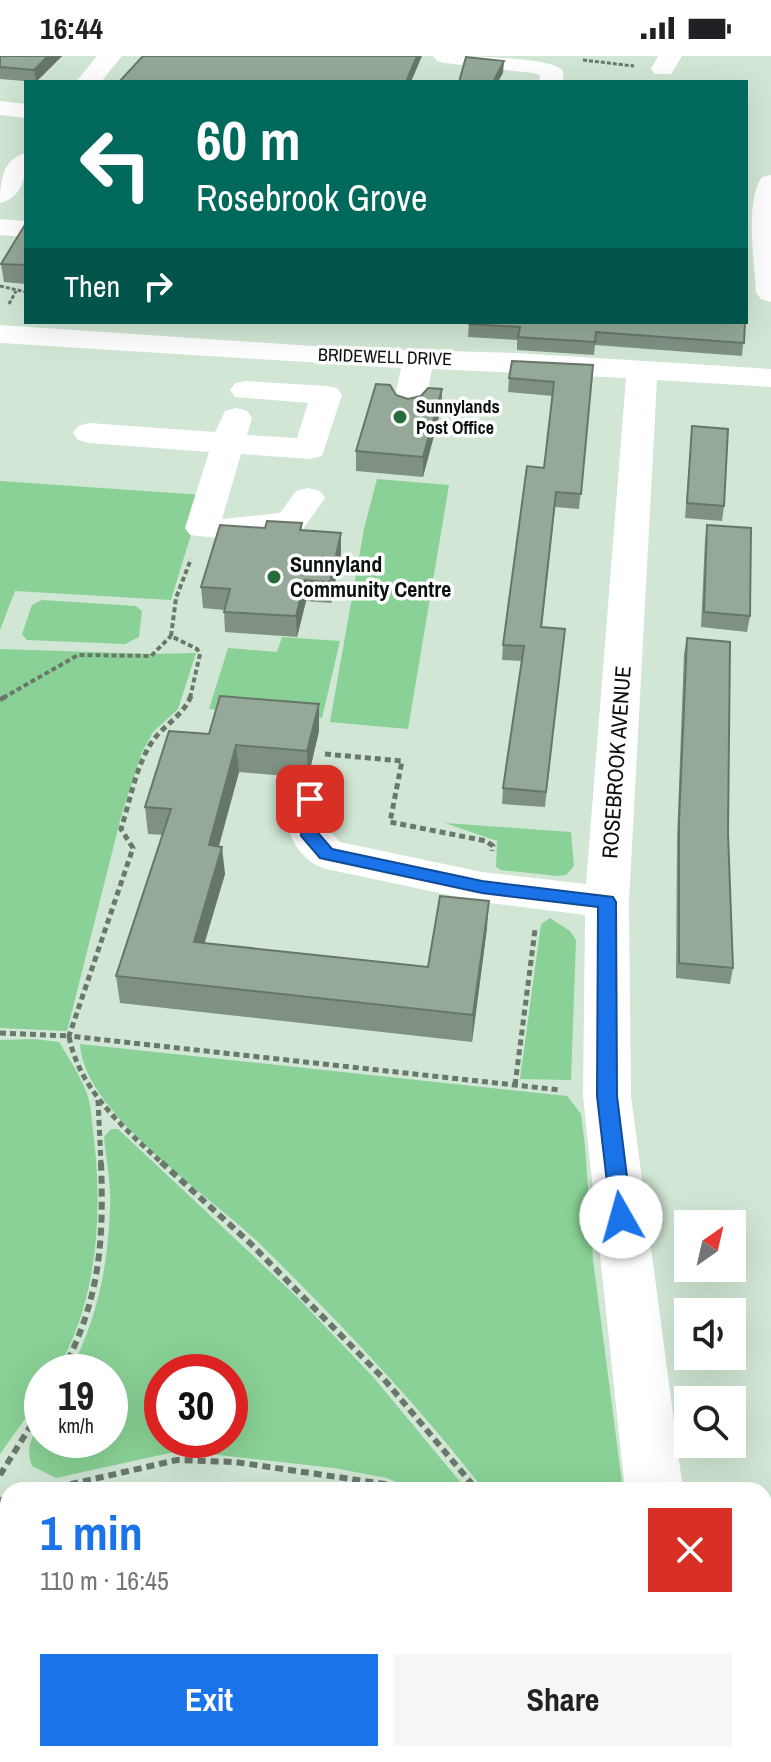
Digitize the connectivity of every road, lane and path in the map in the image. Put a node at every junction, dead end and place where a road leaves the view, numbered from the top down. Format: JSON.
{"nodes":[{"id":1,"x":110,"y":56,"type":"edge"},
{"id":2,"x":445,"y":56,"type":"edge"},
{"id":3,"x":583,"y":60,"type":"dead end"},
{"id":4,"x":666,"y":62,"type":"edge"},
{"id":5,"x":90,"y":80,"type":"edge"},
{"id":6,"x":551,"y":80,"type":"edge"},
{"id":7,"x":0,"y":108,"type":"edge"},
{"id":8,"x":24,"y":111,"type":"edge"},
{"id":9,"x":24,"y":164,"type":"edge"},
{"id":10,"x":0,"y":195,"type":"edge"},
{"id":11,"x":769,"y":196,"type":"edge"},
{"id":12,"x":0,"y":227,"type":"edge"},
{"id":13,"x":24,"y":229,"type":"edge"},
{"id":14,"x":762,"y":284,"type":"edge"},
{"id":15,"x":0,"y":286,"type":"edge"},
{"id":16,"x":16,"y":291,"type":"junction"},
{"id":17,"x":24,"y":292,"type":"edge"},
{"id":18,"x":13,"y":297,"type":"dead end"},
{"id":19,"x":143,"y":333,"type":"edge"},
{"id":20,"x":0,"y":334,"type":"edge"},
{"id":21,"x":259,"y":352,"type":"junction"},
{"id":22,"x":419,"y":358,"type":"junction"},
{"id":23,"x":642,"y":369,"type":"junction"},
{"id":24,"x":771,"y":378,"type":"edge"},
{"id":25,"x":246,"y":390,"type":"junction"},
{"id":26,"x":409,"y":406,"type":"edge"},
{"id":27,"x":89,"y":433,"type":"dead end"},
{"id":28,"x":228,"y":443,"type":"junction"},
{"id":29,"x":308,"y":498,"type":"dead end"},
{"id":30,"x":202,"y":528,"type":"junction"},
{"id":31,"x":171,"y":636,"type":"junction"},
{"id":32,"x":0,"y":700,"type":"edge"},
{"id":33,"x":325,"y":754,"type":"dead end"},
{"id":34,"x":310,"y":799,"type":"dead end"},
{"id":35,"x":492,"y":858,"type":"dead end"},
{"id":36,"x":607,"y":902,"type":"junction"},
{"id":37,"x":537,"y":918,"type":"dead end"},
{"id":38,"x":0,"y":1033,"type":"edge"},
{"id":39,"x":69,"y":1036,"type":"junction"},
{"id":40,"x":515,"y":1085,"type":"junction"},
{"id":41,"x":607,"y":1096,"type":"junction"},
{"id":42,"x":98,"y":1099,"type":"junction"},
{"id":43,"x":71,"y":1354,"type":"edge"},
{"id":44,"x":24,"y":1437,"type":"edge"},
{"id":45,"x":0,"y":1475,"type":"edge"},
{"id":46,"x":80,"y":1482,"type":"edge"},
{"id":47,"x":371,"y":1482,"type":"edge"},
{"id":48,"x":470,"y":1482,"type":"edge"},
{"id":49,"x":653,"y":1482,"type":"edge"}],
"edges":[{"from":1,"to":5,"type":"street"},
{"from":2,"to":6,"type":"street"},
{"from":3,"to":4,"type":"path"},
{"from":7,"to":8,"type":"street"},
{"from":9,"to":10,"type":"street"},
{"from":11,"to":14,"type":"street"},
{"from":12,"to":13,"type":"street"},
{"from":15,"to":16,"type":"path"},
{"from":16,"to":17,"type":"path"},
{"from":16,"to":18,"type":"path"},
{"from":19,"to":20,"type":"street","name":"BRIDEWELL DRIVE"},
{"from":19,"to":21,"type":"street","name":"BRIDEWELL DRIVE"},
{"from":21,"to":22,"type":"street","name":"BRIDEWELL DRIVE"},
{"from":21,"to":25,"type":"street"},
{"from":22,"to":23,"type":"street","name":"BRIDEWELL DRIVE"},
{"from":22,"to":26,"type":"street"},
{"from":23,"to":24,"type":"street","name":"BRIDEWELL DRIVE"},
{"from":23,"to":36,"type":"street","name":"ROSEBROOK AVENUE"},
{"from":25,"to":28,"type":"street"},
{"from":25,"to":28,"type":"street"},
{"from":27,"to":28,"type":"street"},
{"from":28,"to":30,"type":"street"},
{"from":29,"to":30,"type":"street"},
{"from":30,"to":31,"type":"path"},
{"from":31,"to":32,"type":"path"},
{"from":31,"to":39,"type":"path"},
{"from":33,"to":35,"type":"path"},
{"from":34,"to":36,"type":"street"},
{"from":36,"to":41,"type":"street","name":"ROSEBROOK AVENUE"},
{"from":37,"to":40,"type":"path"},
{"from":38,"to":39,"type":"path"},
{"from":39,"to":40,"type":"path"},
{"from":39,"to":42,"type":"path"},
{"from":40,"to":41,"type":"path"},
{"from":41,"to":49,"type":"street","name":"ROSEBROOK AVENUE"},
{"from":42,"to":43,"type":"path"},
{"from":42,"to":48,"type":"path"},
{"from":44,"to":45,"type":"path"},
{"from":46,"to":47,"type":"path"}]}
